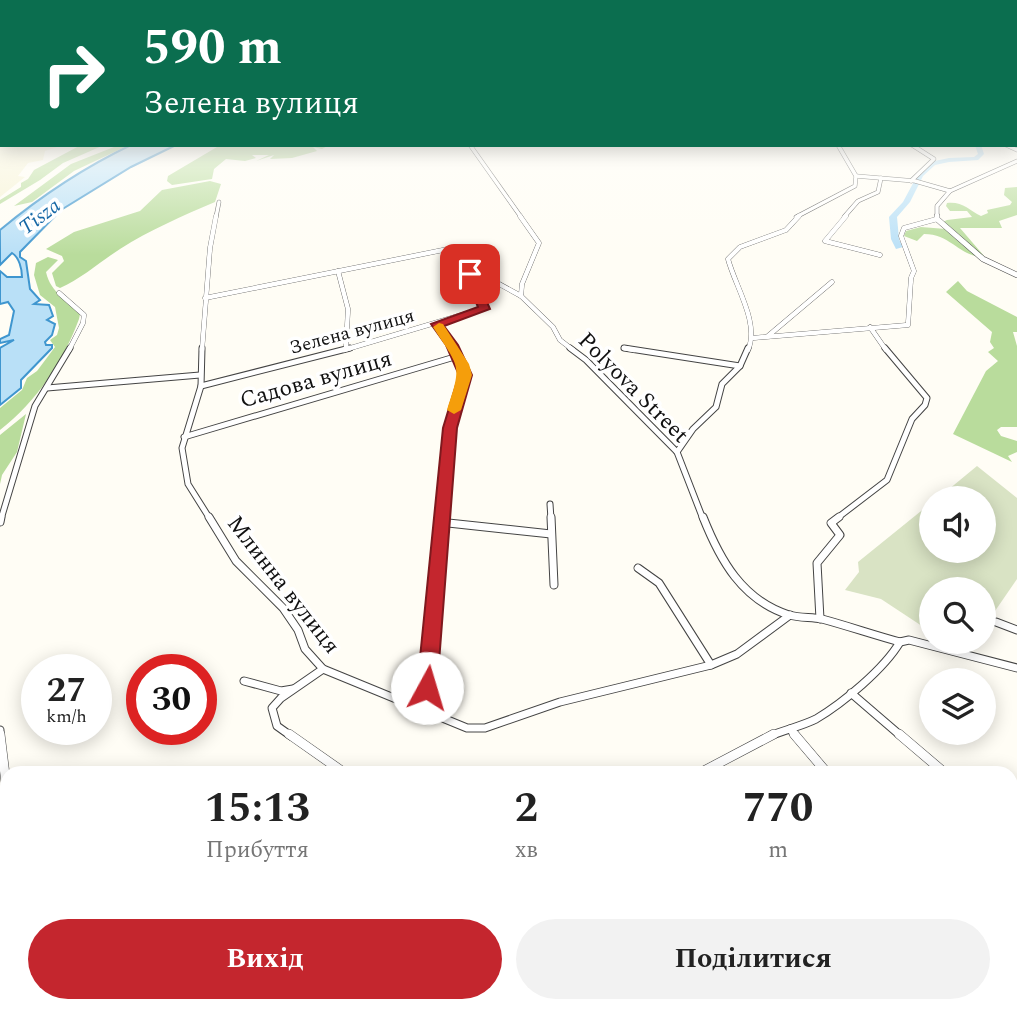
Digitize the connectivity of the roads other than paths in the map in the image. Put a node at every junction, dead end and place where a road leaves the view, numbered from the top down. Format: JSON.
{"nodes":[{"id":1,"x":481,"y":160,"type":"edge"},
{"id":2,"x":847,"y":160,"type":"edge"},
{"id":3,"x":932,"y":160,"type":"edge"},
{"id":4,"x":1017,"y":161,"type":"edge"},
{"id":5,"x":856,"y":177,"type":"junction"},
{"id":6,"x":881,"y":178,"type":"junction"},
{"id":7,"x":909,"y":181,"type":"junction"},
{"id":8,"x":950,"y":191,"type":"junction"},
{"id":9,"x":219,"y":202,"type":"dead end"},
{"id":10,"x":937,"y":219,"type":"junction"},
{"id":11,"x":880,"y":255,"type":"dead end"},
{"id":12,"x":470,"y":268,"type":"junction"},
{"id":13,"x":338,"y":271,"type":"junction"},
{"id":14,"x":1017,"y":275,"type":"edge"},
{"id":15,"x":832,"y":282,"type":"dead end"},
{"id":16,"x":59,"y":293,"type":"dead end"},
{"id":17,"x":521,"y":296,"type":"junction"},
{"id":18,"x":205,"y":298,"type":"junction"},
{"id":19,"x":437,"y":324,"type":"junction"},
{"id":20,"x":870,"y":327,"type":"junction"},
{"id":21,"x":766,"y":337,"type":"junction"},
{"id":22,"x":753,"y":338,"type":"junction"},
{"id":23,"x":346,"y":348,"type":"junction"},
{"id":24,"x":624,"y":348,"type":"dead end"},
{"id":25,"x":458,"y":356,"type":"junction"},
{"id":26,"x":740,"y":366,"type":"junction"},
{"id":27,"x":200,"y":375,"type":"junction"},
{"id":28,"x":201,"y":386,"type":"junction"},
{"id":29,"x":47,"y":388,"type":"junction"},
{"id":30,"x":184,"y":437,"type":"junction"},
{"id":31,"x":677,"y":452,"type":"junction"},
{"id":32,"x":550,"y":504,"type":"dead end"},
{"id":33,"x":0,"y":522,"type":"edge"},
{"id":34,"x":439,"y":522,"type":"junction"},
{"id":35,"x":551,"y":534,"type":"junction"},
{"id":36,"x":638,"y":568,"type":"dead end"},
{"id":37,"x":554,"y":585,"type":"dead end"},
{"id":38,"x":790,"y":615,"type":"junction"},
{"id":39,"x":820,"y":619,"type":"junction"},
{"id":40,"x":996,"y":622,"type":"dead end"},
{"id":41,"x":1017,"y":630,"type":"edge"},
{"id":42,"x":900,"y":642,"type":"junction"},
{"id":43,"x":711,"y":665,"type":"junction"},
{"id":44,"x":1017,"y":668,"type":"edge"},
{"id":45,"x":323,"y":669,"type":"junction"},
{"id":46,"x":244,"y":681,"type":"dead end"},
{"id":47,"x":295,"y":689,"type":"junction"},
{"id":48,"x":851,"y":693,"type":"junction"},
{"id":49,"x":425,"y":712,"type":"junction"},
{"id":50,"x":790,"y":729,"type":"junction"},
{"id":51,"x":0,"y":730,"type":"edge"},
{"id":52,"x":3,"y":766,"type":"edge"},
{"id":53,"x":334,"y":766,"type":"edge"},
{"id":54,"x":713,"y":766,"type":"edge"},
{"id":55,"x":821,"y":766,"type":"edge"},
{"id":56,"x":937,"y":766,"type":"edge"}],
"edges":[{"from":1,"to":17,"type":"street"},
{"from":2,"to":5,"type":"street"},
{"from":3,"to":7,"type":"street"},
{"from":4,"to":8,"type":"street"},
{"from":5,"to":6,"type":"street"},
{"from":5,"to":22,"type":"street"},
{"from":6,"to":7,"type":"street"},
{"from":6,"to":11,"type":"street"},
{"from":7,"to":8,"type":"street"},
{"from":8,"to":10,"type":"street"},
{"from":9,"to":18,"type":"street","name":"Млинна вулиця"},
{"from":10,"to":14,"type":"street"},
{"from":10,"to":20,"type":"street"},
{"from":12,"to":13,"type":"street","name":"Зелена вулиця"},
{"from":12,"to":17,"type":"street","name":"Polyova Street"},
{"from":12,"to":19,"type":"street","name":"Зелена вулиця"},
{"from":13,"to":18,"type":"street"},
{"from":13,"to":23,"type":"street"},
{"from":15,"to":21,"type":"street"},
{"from":16,"to":29,"type":"street"},
{"from":17,"to":31,"type":"street","name":"Polyova Street"},
{"from":18,"to":27,"type":"street","name":"Млинна вулиця"},
{"from":19,"to":23,"type":"street","name":"Зелена вулиця"},
{"from":19,"to":25,"type":"street"},
{"from":20,"to":21,"type":"street"},
{"from":20,"to":39,"type":"street"},
{"from":21,"to":22,"type":"street"},
{"from":22,"to":26,"type":"street"},
{"from":23,"to":28,"type":"street","name":"Зелена вулиця"},
{"from":24,"to":26,"type":"street"},
{"from":25,"to":30,"type":"street","name":"Садова вулиця"},
{"from":25,"to":34,"type":"street"},
{"from":26,"to":31,"type":"street"},
{"from":27,"to":28,"type":"street","name":"Млинна вулиця"},
{"from":27,"to":29,"type":"street"},
{"from":28,"to":30,"type":"street","name":"Млинна вулиця"},
{"from":29,"to":33,"type":"street"},
{"from":30,"to":45,"type":"street","name":"Млинна вулиця"},
{"from":31,"to":38,"type":"street","name":"Polyova Street"},
{"from":32,"to":35,"type":"street"},
{"from":34,"to":35,"type":"street"},
{"from":34,"to":49,"type":"street"},
{"from":35,"to":37,"type":"street"},
{"from":36,"to":43,"type":"street"},
{"from":38,"to":39,"type":"street","name":"Polyova Street"},
{"from":38,"to":43,"type":"street","name":"Млинна вулиця"},
{"from":39,"to":42,"type":"street","name":"Polyova Street"},
{"from":40,"to":41,"type":"street"},
{"from":42,"to":44,"type":"street","name":"Polyova Street"},
{"from":42,"to":48,"type":"street"},
{"from":43,"to":49,"type":"street","name":"Млинна вулиця"},
{"from":45,"to":47,"type":"street"},
{"from":45,"to":49,"type":"street","name":"Млинна вулиця"},
{"from":46,"to":47,"type":"street"},
{"from":47,"to":53,"type":"street"},
{"from":48,"to":50,"type":"street"},
{"from":48,"to":56,"type":"street"},
{"from":50,"to":54,"type":"street"},
{"from":50,"to":55,"type":"street"},
{"from":51,"to":52,"type":"street"}]}
